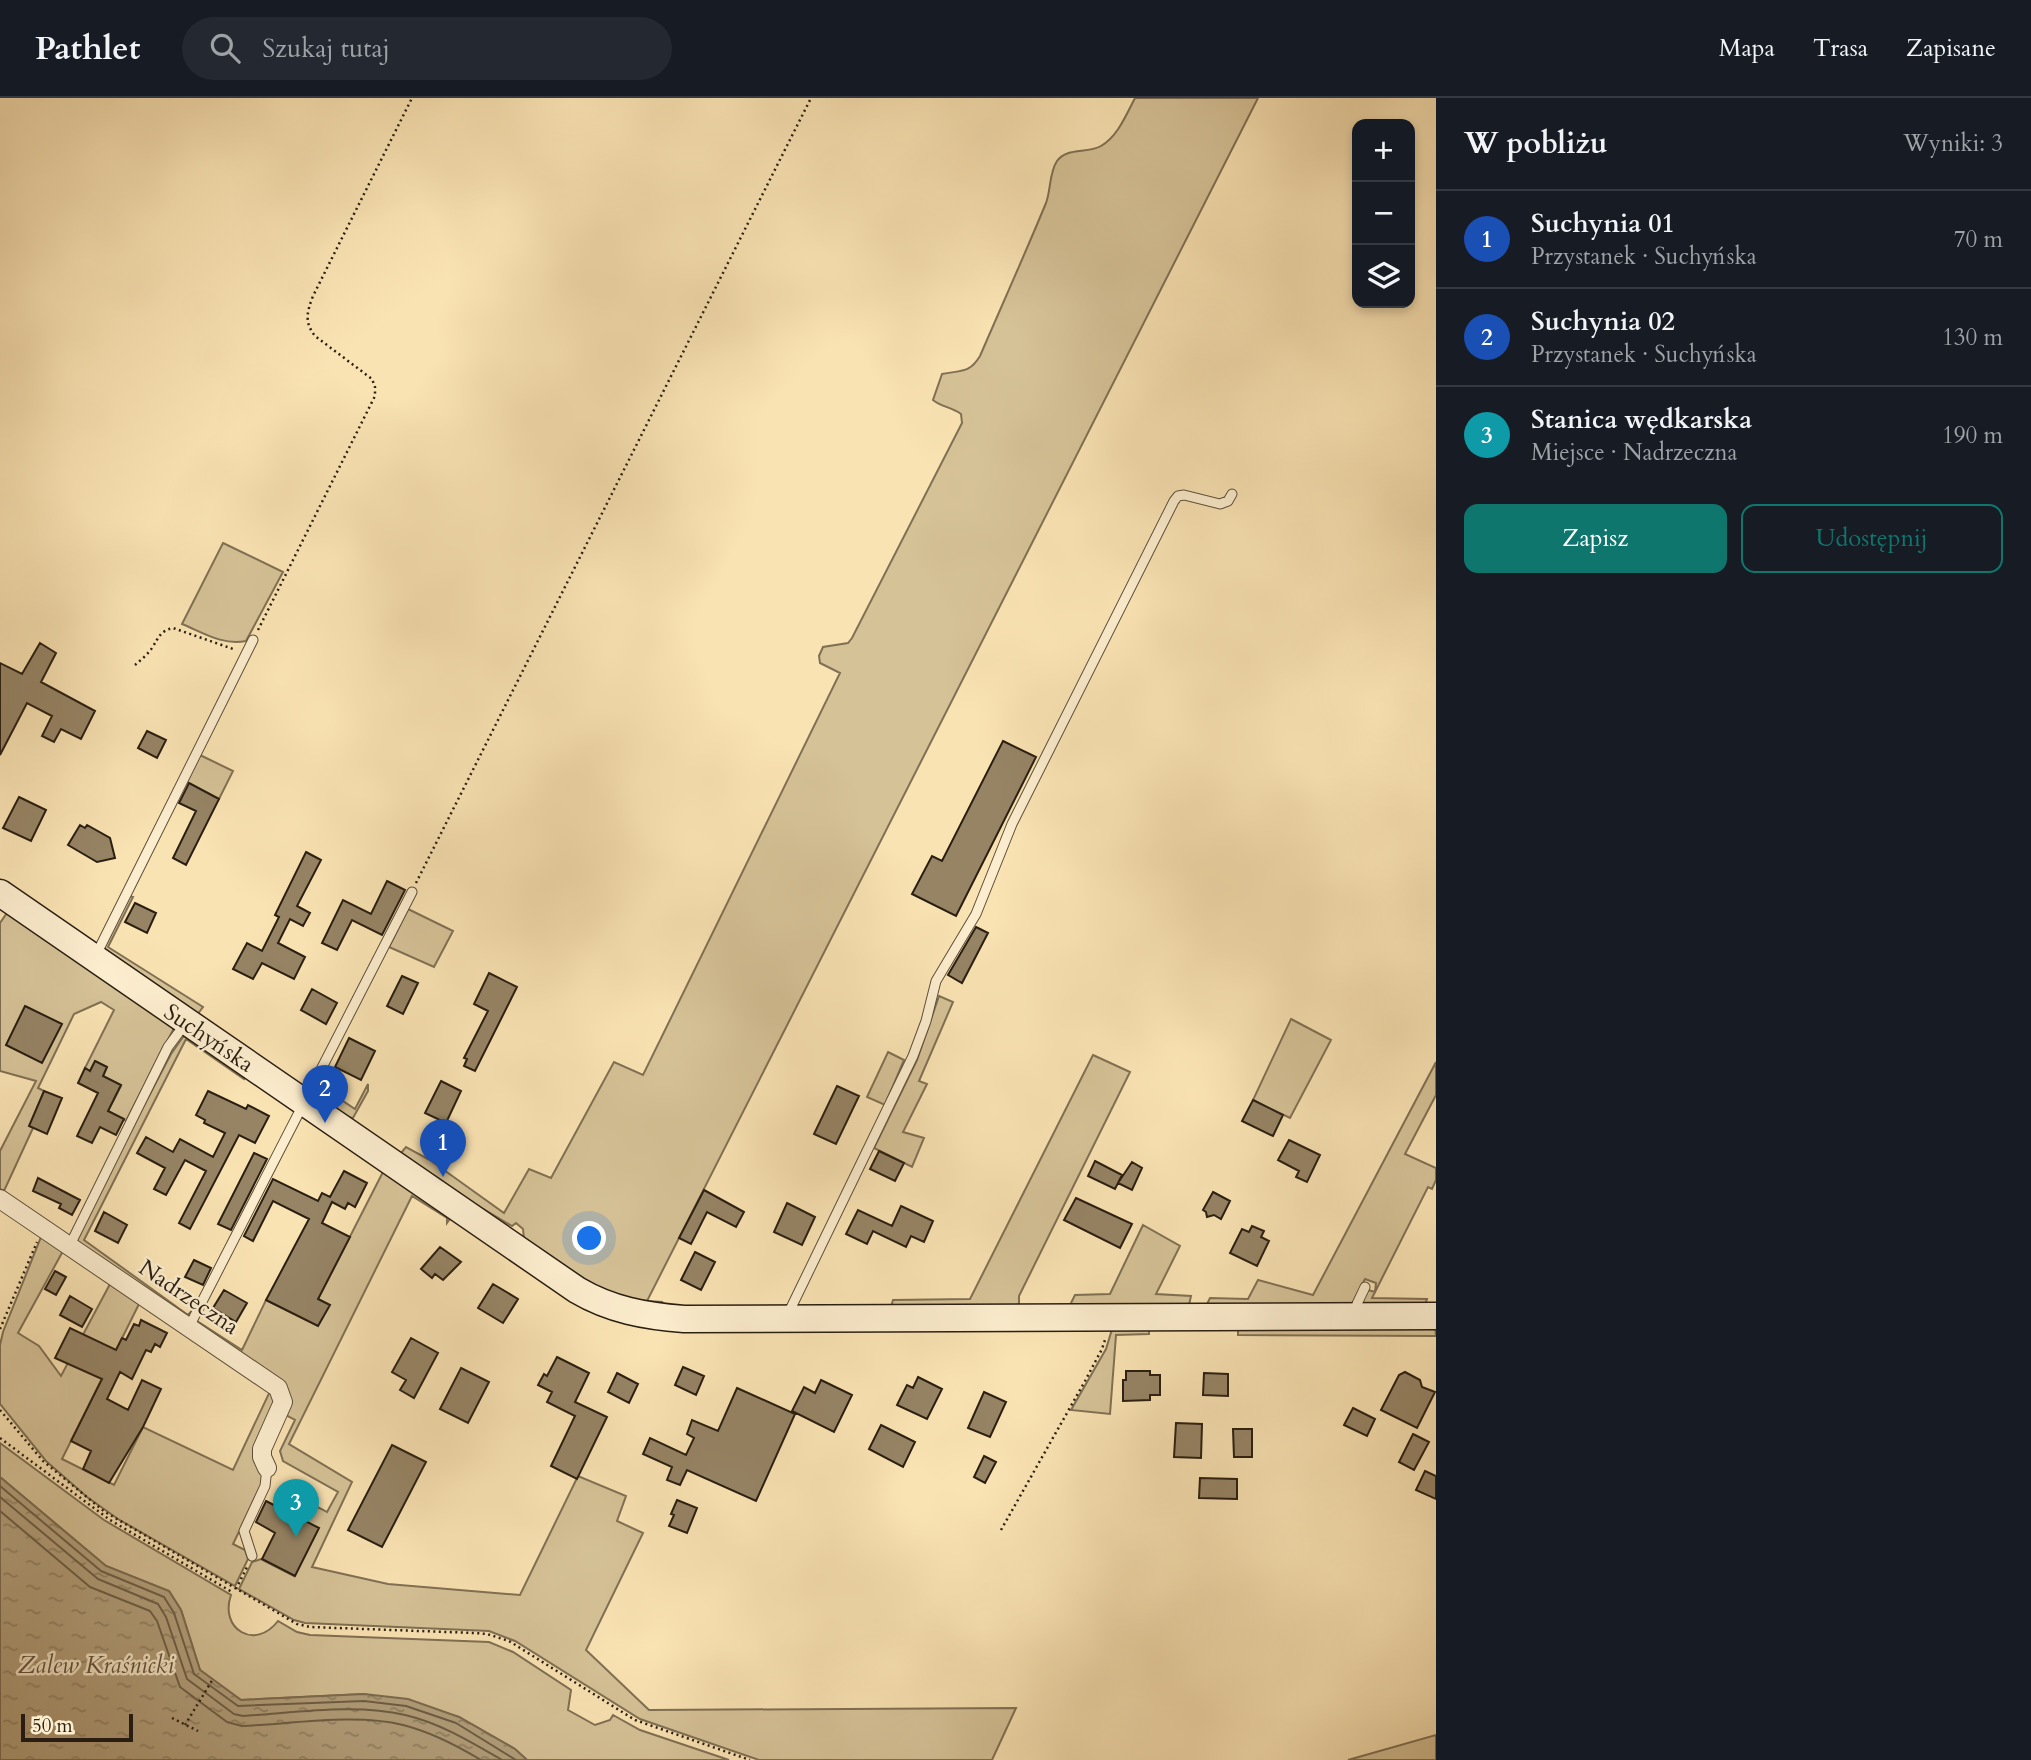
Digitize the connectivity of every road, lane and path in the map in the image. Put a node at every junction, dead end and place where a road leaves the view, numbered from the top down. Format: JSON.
{"nodes":[{"id":1,"x":412,"y":98,"type":"edge"},
{"id":2,"x":811,"y":98,"type":"edge"},
{"id":3,"x":1232,"y":494,"type":"dead end"},
{"id":4,"x":251,"y":643,"type":"junction"},
{"id":5,"x":135,"y":665,"type":"dead end"},
{"id":6,"x":412,"y":892,"type":"joint"},
{"id":7,"x":0,"y":893,"type":"edge"},
{"id":8,"x":95,"y":958,"type":"junction"},
{"id":9,"x":186,"y":1023,"type":"junction"},
{"id":10,"x":304,"y":1103,"type":"junction"},
{"id":11,"x":0,"y":1199,"type":"edge"},
{"id":12,"x":43,"y":1227,"type":"junction"},
{"id":13,"x":70,"y":1245,"type":"junction"},
{"id":14,"x":1366,"y":1287,"type":"dead end"},
{"id":15,"x":1111,"y":1317,"type":"junction"},
{"id":16,"x":1355,"y":1317,"type":"junction"},
{"id":17,"x":1436,"y":1317,"type":"edge"},
{"id":18,"x":786,"y":1319,"type":"junction"},
{"id":19,"x":189,"y":1327,"type":"junction"},
{"id":20,"x":0,"y":1329,"type":"edge"},
{"id":21,"x":0,"y":1410,"type":"edge"},
{"id":22,"x":0,"y":1438,"type":"edge"},
{"id":23,"x":267,"y":1468,"type":"joint"},
{"id":24,"x":1001,"y":1530,"type":"dead end"},
{"id":25,"x":252,"y":1556,"type":"joint"},
{"id":26,"x":234,"y":1591,"type":"junction"},
{"id":27,"x":213,"y":1679,"type":"dead end"},
{"id":28,"x":172,"y":1718,"type":"dead end"},
{"id":29,"x":185,"y":1725,"type":"junction"},
{"id":30,"x":198,"y":1731,"type":"dead end"},
{"id":31,"x":750,"y":1760,"type":"edge"}],
"edges":[{"from":1,"to":4,"type":"path"},
{"from":2,"to":6,"type":"path"},
{"from":3,"to":18,"type":"lane"},
{"from":4,"to":5,"type":"path"},
{"from":4,"to":8,"type":"lane"},
{"from":6,"to":10,"type":"lane"},
{"from":7,"to":8,"type":"street","name":"Suchyńska"},
{"from":8,"to":9,"type":"street","name":"Suchyńska"},
{"from":9,"to":10,"type":"street","name":"Suchyńska"},
{"from":9,"to":13,"type":"lane"},
{"from":10,"to":18,"type":"street","name":"Suchyńska"},
{"from":10,"to":19,"type":"lane"},
{"from":11,"to":12,"type":"street","name":"Nadrzeczna"},
{"from":12,"to":13,"type":"street","name":"Nadrzeczna"},
{"from":12,"to":20,"type":"path"},
{"from":13,"to":19,"type":"street","name":"Nadrzeczna"},
{"from":14,"to":16,"type":"lane"},
{"from":15,"to":16,"type":"street","name":"Suchyńska"},
{"from":15,"to":18,"type":"street","name":"Suchyńska"},
{"from":15,"to":24,"type":"path"},
{"from":16,"to":17,"type":"street","name":"Suchyńska"},
{"from":19,"to":23,"type":"street","name":"Nadrzeczna"},
{"from":21,"to":26,"type":"path"},
{"from":22,"to":26,"type":"path"},
{"from":23,"to":25,"type":"lane"},
{"from":25,"to":26,"type":"path"},
{"from":26,"to":31,"type":"path"},
{"from":27,"to":29,"type":"path"},
{"from":28,"to":29,"type":"path"},
{"from":29,"to":30,"type":"path"}]}
